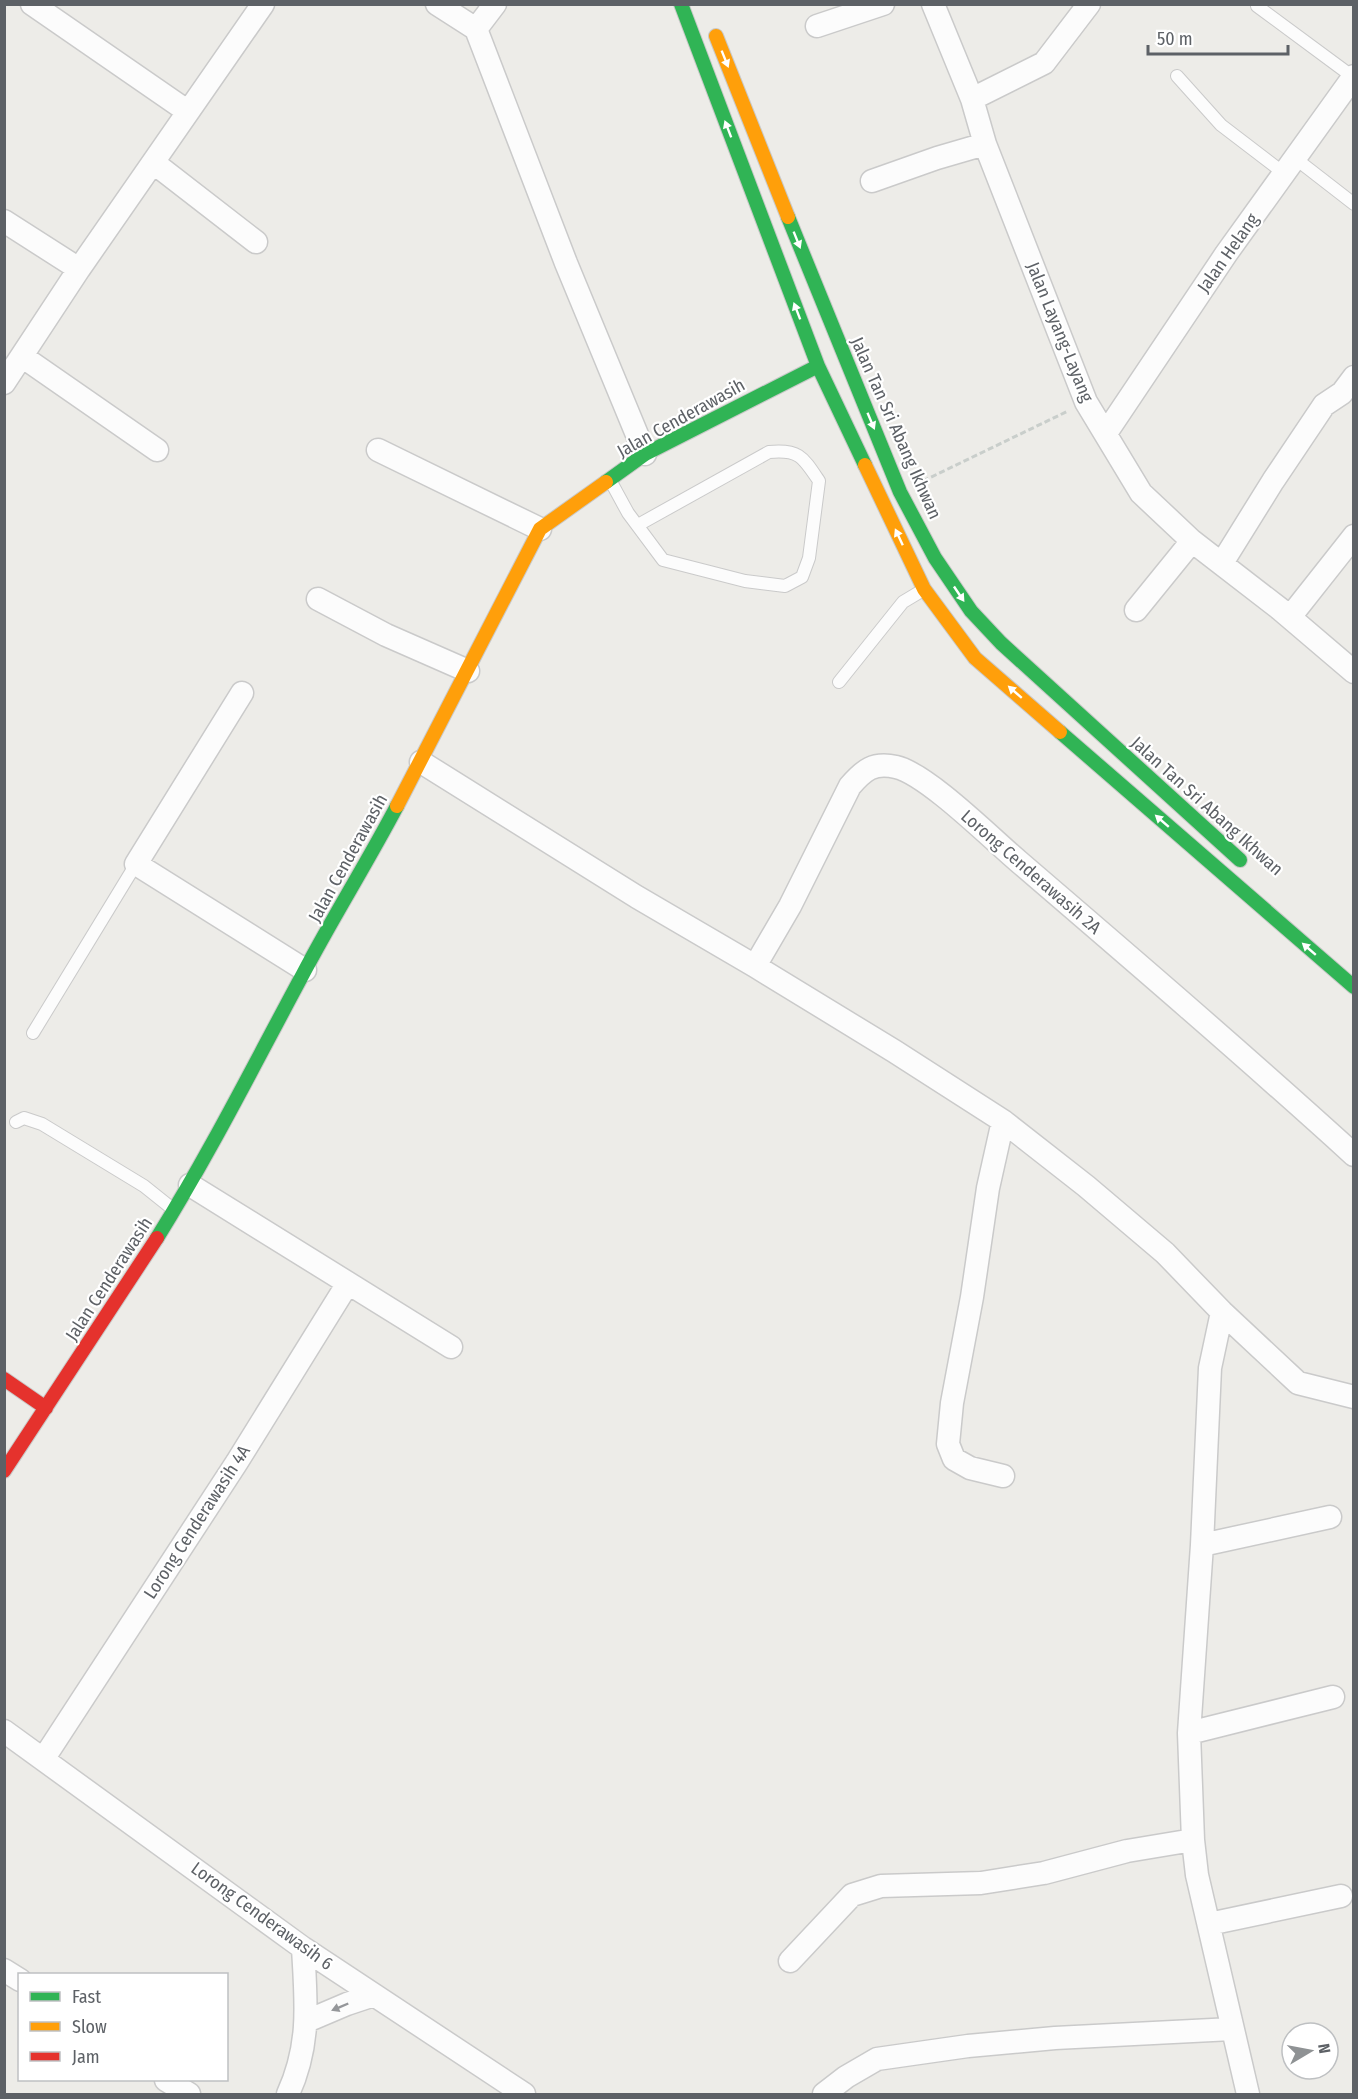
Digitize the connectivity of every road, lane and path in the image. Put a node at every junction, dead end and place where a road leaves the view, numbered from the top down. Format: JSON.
{"nodes":[{"id":1,"x":32,"y":4,"type":"edge"},
{"id":2,"x":263,"y":4,"type":"edge"},
{"id":3,"x":437,"y":4,"type":"edge"},
{"id":4,"x":495,"y":4,"type":"edge"},
{"id":5,"x":681,"y":4,"type":"edge"},
{"id":6,"x":883,"y":4,"type":"edge"},
{"id":7,"x":933,"y":4,"type":"edge"},
{"id":8,"x":1089,"y":4,"type":"edge"},
{"id":9,"x":1257,"y":6,"type":"edge"},
{"id":10,"x":817,"y":26,"type":"dead end"},
{"id":11,"x":712,"y":27,"type":"dead end"},
{"id":12,"x":476,"y":29,"type":"junction"},
{"id":13,"x":1177,"y":76,"type":"dead end"},
{"id":14,"x":1353,"y":76,"type":"edge"},
{"id":15,"x":972,"y":99,"type":"junction"},
{"id":16,"x":187,"y":111,"type":"junction"},
{"id":17,"x":985,"y":144,"type":"junction"},
{"id":18,"x":153,"y":163,"type":"junction"},
{"id":19,"x":1290,"y":166,"type":"junction"},
{"id":20,"x":872,"y":181,"type":"dead end"},
{"id":21,"x":1353,"y":204,"type":"edge"},
{"id":22,"x":4,"y":221,"type":"edge"},
{"id":23,"x":256,"y":242,"type":"dead end"},
{"id":24,"x":79,"y":269,"type":"junction"},
{"id":25,"x":23,"y":357,"type":"junction"},
{"id":26,"x":818,"y":366,"type":"junction"},
{"id":27,"x":4,"y":384,"type":"edge"},
{"id":28,"x":1350,"y":390,"type":"edge"},
{"id":29,"x":1086,"y":402,"type":"junction"},
{"id":30,"x":1106,"y":433,"type":"junction"},
{"id":31,"x":157,"y":450,"type":"dead end"},
{"id":32,"x":378,"y":450,"type":"dead end"},
{"id":33,"x":645,"y":454,"type":"junction"},
{"id":34,"x":610,"y":479,"type":"junction"},
{"id":35,"x":900,"y":492,"type":"junction"},
{"id":36,"x":638,"y":525,"type":"junction"},
{"id":37,"x":540,"y":529,"type":"junction"},
{"id":38,"x":1353,"y":536,"type":"edge"},
{"id":39,"x":1192,"y":541,"type":"junction"},
{"id":40,"x":1222,"y":563,"type":"junction"},
{"id":41,"x":924,"y":589,"type":"junction"},
{"id":42,"x":318,"y":599,"type":"dead end"},
{"id":43,"x":1136,"y":610,"type":"dead end"},
{"id":44,"x":1290,"y":617,"type":"junction"},
{"id":45,"x":468,"y":670,"type":"junction"},
{"id":46,"x":1353,"y":672,"type":"edge"},
{"id":47,"x":839,"y":682,"type":"dead end"},
{"id":48,"x":242,"y":693,"type":"dead end"},
{"id":49,"x":421,"y":762,"type":"junction"},
{"id":50,"x":136,"y":864,"type":"junction"},
{"id":51,"x":1252,"y":871,"type":"dead end"},
{"id":52,"x":755,"y":966,"type":"junction"},
{"id":53,"x":305,"y":970,"type":"junction"},
{"id":54,"x":1353,"y":987,"type":"edge"},
{"id":55,"x":33,"y":1033,"type":"dead end"},
{"id":56,"x":1004,"y":1120,"type":"junction"},
{"id":57,"x":16,"y":1122,"type":"dead end"},
{"id":58,"x":1353,"y":1155,"type":"edge"},
{"id":59,"x":190,"y":1185,"type":"junction"},
{"id":60,"x":175,"y":1210,"type":"junction"},
{"id":61,"x":348,"y":1283,"type":"junction"},
{"id":62,"x":1222,"y":1312,"type":"junction"},
{"id":63,"x":451,"y":1347,"type":"dead end"},
{"id":64,"x":4,"y":1379,"type":"edge"},
{"id":65,"x":1353,"y":1397,"type":"edge"},
{"id":66,"x":46,"y":1408,"type":"junction"},
{"id":67,"x":4,"y":1471,"type":"edge"},
{"id":68,"x":1003,"y":1476,"type":"dead end"},
{"id":69,"x":1330,"y":1517,"type":"dead end"},
{"id":70,"x":1202,"y":1545,"type":"junction"},
{"id":71,"x":1333,"y":1697,"type":"dead end"},
{"id":72,"x":4,"y":1731,"type":"edge"},
{"id":73,"x":1189,"y":1734,"type":"junction"},
{"id":74,"x":44,"y":1758,"type":"junction"},
{"id":75,"x":1193,"y":1840,"type":"junction"},
{"id":76,"x":1341,"y":1896,"type":"dead end"},
{"id":77,"x":1209,"y":1924,"type":"junction"},
{"id":78,"x":303,"y":1948,"type":"junction"},
{"id":79,"x":790,"y":1960,"type":"dead end"},
{"id":80,"x":4,"y":1970,"type":"edge"},
{"id":81,"x":18,"y":1979,"type":"edge"},
{"id":82,"x":374,"y":1995,"type":"junction"},
{"id":83,"x":307,"y":2021,"type":"junction"},
{"id":84,"x":1232,"y":2029,"type":"junction"},
{"id":85,"x":169,"y":2081,"type":"edge"},
{"id":86,"x":189,"y":2094,"type":"edge"},
{"id":87,"x":288,"y":2094,"type":"edge"},
{"id":88,"x":524,"y":2094,"type":"edge"},
{"id":89,"x":824,"y":2094,"type":"edge"},
{"id":90,"x":1248,"y":2094,"type":"edge"}],
"edges":[{"from":1,"to":16,"type":"street"},
{"from":2,"to":16,"type":"street"},
{"from":3,"to":12,"type":"street"},
{"from":4,"to":12,"type":"street"},
{"from":26,"to":5,"type":"street","one_way":true},
{"from":6,"to":10,"type":"street"},
{"from":7,"to":15,"type":"street","name":"Jalan Layang-Layang"},
{"from":8,"to":15,"type":"street"},
{"from":9,"to":14,"type":"lane"},
{"from":11,"to":35,"type":"street","name":"Jalan Tan Sri Abang Ikhwan","one_way":true},
{"from":12,"to":33,"type":"street"},
{"from":13,"to":19,"type":"lane"},
{"from":14,"to":19,"type":"street","name":"Jalan Helang"},
{"from":15,"to":17,"type":"street","name":"Jalan Layang-Layang"},
{"from":16,"to":18,"type":"street"},
{"from":17,"to":20,"type":"street"},
{"from":17,"to":29,"type":"street","name":"Jalan Layang-Layang"},
{"from":18,"to":23,"type":"street"},
{"from":18,"to":24,"type":"street"},
{"from":19,"to":21,"type":"lane"},
{"from":19,"to":30,"type":"street","name":"Jalan Helang"},
{"from":22,"to":24,"type":"street"},
{"from":24,"to":25,"type":"street"},
{"from":25,"to":27,"type":"street"},
{"from":25,"to":31,"type":"street"},
{"from":26,"to":33,"type":"street","name":"Jalan Cenderawasih"},
{"from":41,"to":26,"type":"street","one_way":true},
{"from":28,"to":40,"type":"street"},
{"from":29,"to":30,"type":"street","name":"Jalan Layang-Layang"},
{"from":29,"to":35,"type":"path"},
{"from":30,"to":39,"type":"street","name":"Jalan Layang-Layang"},
{"from":32,"to":37,"type":"street"},
{"from":33,"to":34,"type":"street","name":"Jalan Cenderawasih"},
{"from":34,"to":36,"type":"lane"},
{"from":34,"to":37,"type":"street","name":"Jalan Cenderawasih"},
{"from":35,"to":51,"type":"street","name":"Jalan Tan Sri Abang Ikhwan","one_way":true},
{"from":36,"to":36,"type":"lane"},
{"from":37,"to":45,"type":"street","name":"Jalan Cenderawasih"},
{"from":38,"to":44,"type":"street"},
{"from":39,"to":40,"type":"street","name":"Jalan Layang-Layang"},
{"from":39,"to":43,"type":"street"},
{"from":40,"to":44,"type":"street","name":"Jalan Layang-Layang"},
{"from":41,"to":47,"type":"lane"},
{"from":54,"to":41,"type":"street","one_way":true},
{"from":42,"to":45,"type":"street"},
{"from":44,"to":46,"type":"street","name":"Jalan Layang-Layang"},
{"from":45,"to":49,"type":"street","name":"Jalan Cenderawasih"},
{"from":48,"to":50,"type":"street"},
{"from":49,"to":52,"type":"street"},
{"from":49,"to":53,"type":"street","name":"Jalan Cenderawasih"},
{"from":50,"to":53,"type":"street"},
{"from":50,"to":55,"type":"lane"},
{"from":52,"to":56,"type":"street"},
{"from":52,"to":58,"type":"street","name":"Lorong Cenderawasih 2A"},
{"from":53,"to":59,"type":"street","name":"Jalan Cenderawasih"},
{"from":56,"to":62,"type":"street"},
{"from":56,"to":68,"type":"street"},
{"from":57,"to":60,"type":"lane"},
{"from":59,"to":60,"type":"street","name":"Jalan Cenderawasih"},
{"from":59,"to":61,"type":"street"},
{"from":60,"to":66,"type":"street","name":"Jalan Cenderawasih"},
{"from":61,"to":63,"type":"street"},
{"from":61,"to":74,"type":"street","name":"Lorong Cenderawasih 4A"},
{"from":62,"to":65,"type":"street"},
{"from":62,"to":70,"type":"street"},
{"from":64,"to":66,"type":"street"},
{"from":66,"to":67,"type":"street","name":"Jalan Cenderawasih"},
{"from":69,"to":70,"type":"street"},
{"from":70,"to":73,"type":"street"},
{"from":71,"to":73,"type":"street"},
{"from":72,"to":74,"type":"street","name":"Lorong Cenderawasih 6"},
{"from":73,"to":75,"type":"street"},
{"from":74,"to":78,"type":"street","name":"Lorong Cenderawasih 6"},
{"from":75,"to":77,"type":"street"},
{"from":75,"to":79,"type":"street"},
{"from":76,"to":77,"type":"street"},
{"from":77,"to":84,"type":"street"},
{"from":78,"to":82,"type":"street","name":"Lorong Cenderawasih 6"},
{"from":78,"to":83,"type":"street"},
{"from":80,"to":81,"type":"street"},
{"from":82,"to":83,"type":"street","one_way":true},
{"from":82,"to":88,"type":"street","name":"Lorong Cenderawasih 6"},
{"from":83,"to":87,"type":"street"},
{"from":84,"to":89,"type":"street"},
{"from":84,"to":90,"type":"street"},
{"from":85,"to":86,"type":"street"}]}
